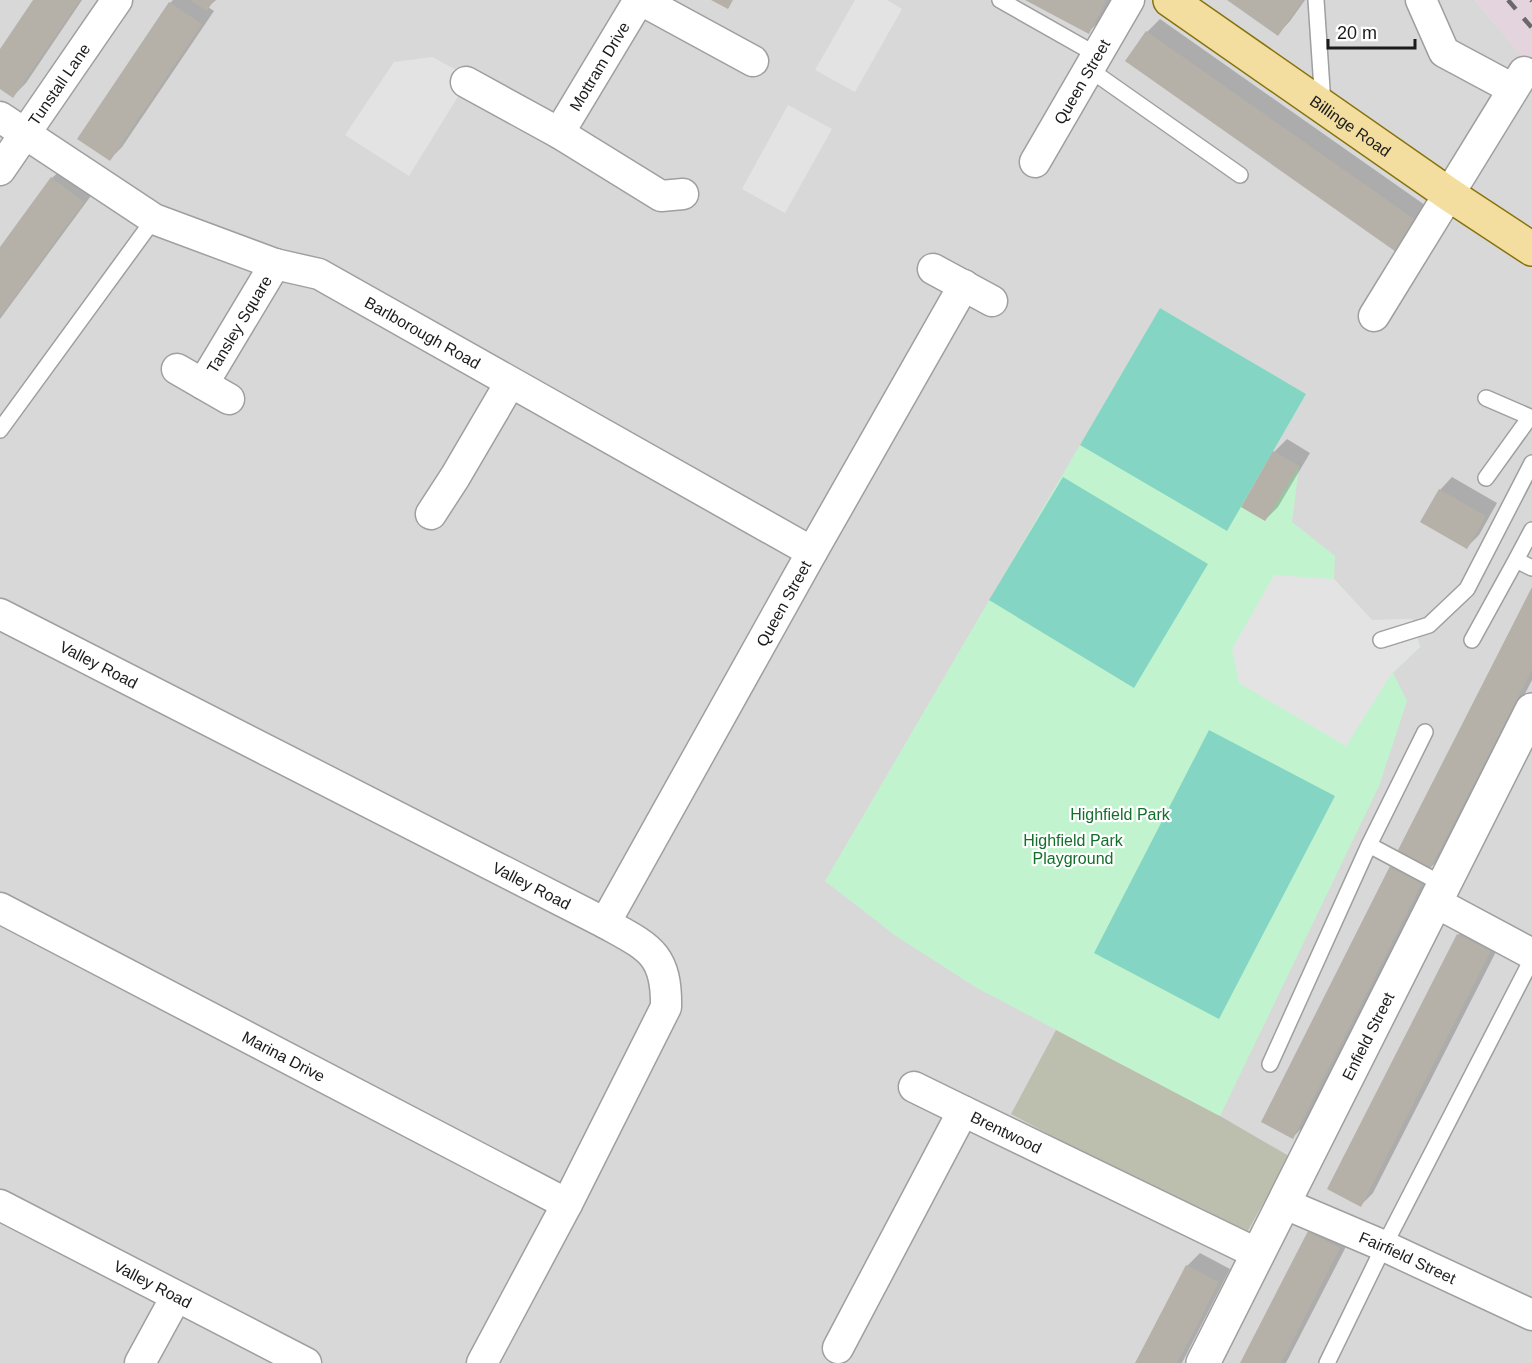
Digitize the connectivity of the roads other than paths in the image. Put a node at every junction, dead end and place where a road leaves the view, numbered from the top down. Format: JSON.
{"nodes":[{"id":1,"x":117,"y":0,"type":"edge"},
{"id":2,"x":640,"y":0,"type":"edge"},
{"id":3,"x":1000,"y":0,"type":"edge"},
{"id":4,"x":1129,"y":0,"type":"edge"},
{"id":5,"x":1170,"y":0,"type":"edge"},
{"id":6,"x":1316,"y":0,"type":"edge"},
{"id":7,"x":1421,"y":0,"type":"edge"},
{"id":8,"x":753,"y":61,"type":"dead end"},
{"id":9,"x":1093,"y":62,"type":"junction"},
{"id":10,"x":466,"y":82,"type":"dead end"},
{"id":11,"x":1323,"y":107,"type":"junction"},
{"id":12,"x":0,"y":117,"type":"edge"},
{"id":13,"x":559,"y":133,"type":"junction"},
{"id":14,"x":25,"y":135,"type":"junction"},
{"id":15,"x":1035,"y":162,"type":"dead end"},
{"id":16,"x":0,"y":170,"type":"edge"},
{"id":17,"x":1240,"y":175,"type":"dead end"},
{"id":18,"x":1450,"y":195,"type":"junction"},
{"id":19,"x":666,"y":202,"type":"dead end"},
{"id":20,"x":154,"y":219,"type":"junction"},
{"id":21,"x":1532,"y":249,"type":"edge"},
{"id":22,"x":275,"y":264,"type":"junction"},
{"id":23,"x":933,"y":269,"type":"dead end"},
{"id":24,"x":964,"y":285,"type":"junction"},
{"id":25,"x":992,"y":301,"type":"dead end"},
{"id":26,"x":1374,"y":316,"type":"dead end"},
{"id":27,"x":177,"y":369,"type":"dead end"},
{"id":28,"x":510,"y":383,"type":"junction"},
{"id":29,"x":204,"y":384,"type":"junction"},
{"id":30,"x":1486,"y":398,"type":"dead end"},
{"id":31,"x":230,"y":399,"type":"dead end"},
{"id":32,"x":1531,"y":417,"type":"edge"},
{"id":33,"x":2,"y":425,"type":"edge"},
{"id":34,"x":1532,"y":463,"type":"edge"},
{"id":35,"x":1486,"y":478,"type":"dead end"},
{"id":36,"x":432,"y":514,"type":"dead end"},
{"id":37,"x":1532,"y":530,"type":"edge"},
{"id":38,"x":812,"y":552,"type":"junction"},
{"id":39,"x":1516,"y":560,"type":"junction"},
{"id":40,"x":1532,"y":568,"type":"edge"},
{"id":41,"x":0,"y":614,"type":"edge"},
{"id":42,"x":1381,"y":640,"type":"dead end"},
{"id":43,"x":1472,"y":640,"type":"dead end"},
{"id":44,"x":1532,"y":710,"type":"edge"},
{"id":45,"x":1425,"y":732,"type":"dead end"},
{"id":46,"x":1369,"y":846,"type":"junction"},
{"id":47,"x":1440,"y":893,"type":"junction"},
{"id":48,"x":0,"y":908,"type":"edge"},
{"id":49,"x":605,"y":923,"type":"junction"},
{"id":50,"x":1532,"y":954,"type":"edge"},
{"id":51,"x":1532,"y":959,"type":"edge"},
{"id":52,"x":1270,"y":1064,"type":"dead end"},
{"id":53,"x":914,"y":1087,"type":"dead end"},
{"id":54,"x":963,"y":1111,"type":"junction"},
{"id":55,"x":1283,"y":1203,"type":"junction"},
{"id":56,"x":567,"y":1204,"type":"junction"},
{"id":57,"x":0,"y":1205,"type":"edge"},
{"id":58,"x":1384,"y":1246,"type":"junction"},
{"id":59,"x":1258,"y":1254,"type":"junction"},
{"id":60,"x":176,"y":1296,"type":"junction"},
{"id":61,"x":1532,"y":1315,"type":"edge"},
{"id":62,"x":838,"y":1348,"type":"dead end"},
{"id":63,"x":140,"y":1363,"type":"edge"},
{"id":64,"x":306,"y":1363,"type":"edge"},
{"id":65,"x":482,"y":1363,"type":"edge"},
{"id":66,"x":1203,"y":1363,"type":"edge"},
{"id":67,"x":1327,"y":1363,"type":"edge"}],
"edges":[{"from":1,"to":14,"type":"street","name":"Tunstall Lane"},
{"from":2,"to":8,"type":"street"},
{"from":2,"to":13,"type":"street","name":"Mottram Drive"},
{"from":3,"to":9,"type":"lane"},
{"from":4,"to":9,"type":"street","name":"Queen Street"},
{"from":5,"to":11,"type":"main road","name":"Billinge Road"},
{"from":6,"to":11,"type":"lane"},
{"from":7,"to":18,"type":"street"},
{"from":9,"to":15,"type":"street","name":"Queen Street"},
{"from":9,"to":17,"type":"lane"},
{"from":10,"to":13,"type":"street"},
{"from":11,"to":18,"type":"main road","name":"Billinge Road"},
{"from":12,"to":14,"type":"street","name":"Barlborough Road"},
{"from":13,"to":19,"type":"street"},
{"from":14,"to":16,"type":"street","name":"Tunstall Lane"},
{"from":14,"to":20,"type":"street","name":"Barlborough Road"},
{"from":18,"to":21,"type":"main road","name":"Billinge Road"},
{"from":18,"to":26,"type":"street"},
{"from":20,"to":22,"type":"street","name":"Barlborough Road"},
{"from":20,"to":33,"type":"lane"},
{"from":22,"to":28,"type":"street","name":"Barlborough Road"},
{"from":22,"to":29,"type":"street","name":"Tansley Square"},
{"from":23,"to":24,"type":"street"},
{"from":24,"to":25,"type":"street"},
{"from":24,"to":38,"type":"street","name":"Queen Street"},
{"from":27,"to":29,"type":"street","name":"Tansley Square"},
{"from":28,"to":36,"type":"street"},
{"from":28,"to":38,"type":"street","name":"Barlborough Road"},
{"from":29,"to":31,"type":"street","name":"Tansley Square"},
{"from":30,"to":32,"type":"lane"},
{"from":32,"to":35,"type":"lane"},
{"from":34,"to":42,"type":"lane"},
{"from":37,"to":39,"type":"lane"},
{"from":38,"to":49,"type":"street","name":"Queen Street"},
{"from":39,"to":40,"type":"lane"},
{"from":39,"to":43,"type":"lane"},
{"from":41,"to":49,"type":"street","name":"Valley Road"},
{"from":44,"to":47,"type":"street","name":"Enfield Street"},
{"from":45,"to":46,"type":"lane"},
{"from":46,"to":47,"type":"lane"},
{"from":46,"to":52,"type":"lane"},
{"from":47,"to":50,"type":"street"},
{"from":47,"to":55,"type":"street","name":"Enfield Street"},
{"from":48,"to":56,"type":"street","name":"Marina Drive"},
{"from":49,"to":56,"type":"street","name":"Valley Road"},
{"from":51,"to":58,"type":"lane"},
{"from":53,"to":54,"type":"street"},
{"from":54,"to":59,"type":"street","name":"Brentwood"},
{"from":54,"to":62,"type":"street","name":"Brentwood"},
{"from":55,"to":58,"type":"street","name":"Fairfield Street"},
{"from":55,"to":59,"type":"street","name":"Enfield Street"},
{"from":56,"to":65,"type":"street","name":"Valley Road"},
{"from":57,"to":60,"type":"street","name":"Valley Road"},
{"from":58,"to":61,"type":"street","name":"Fairfield Street"},
{"from":58,"to":67,"type":"lane"},
{"from":59,"to":66,"type":"street","name":"Enfield Street"},
{"from":60,"to":63,"type":"street"},
{"from":60,"to":64,"type":"street","name":"Valley Road"}]}
